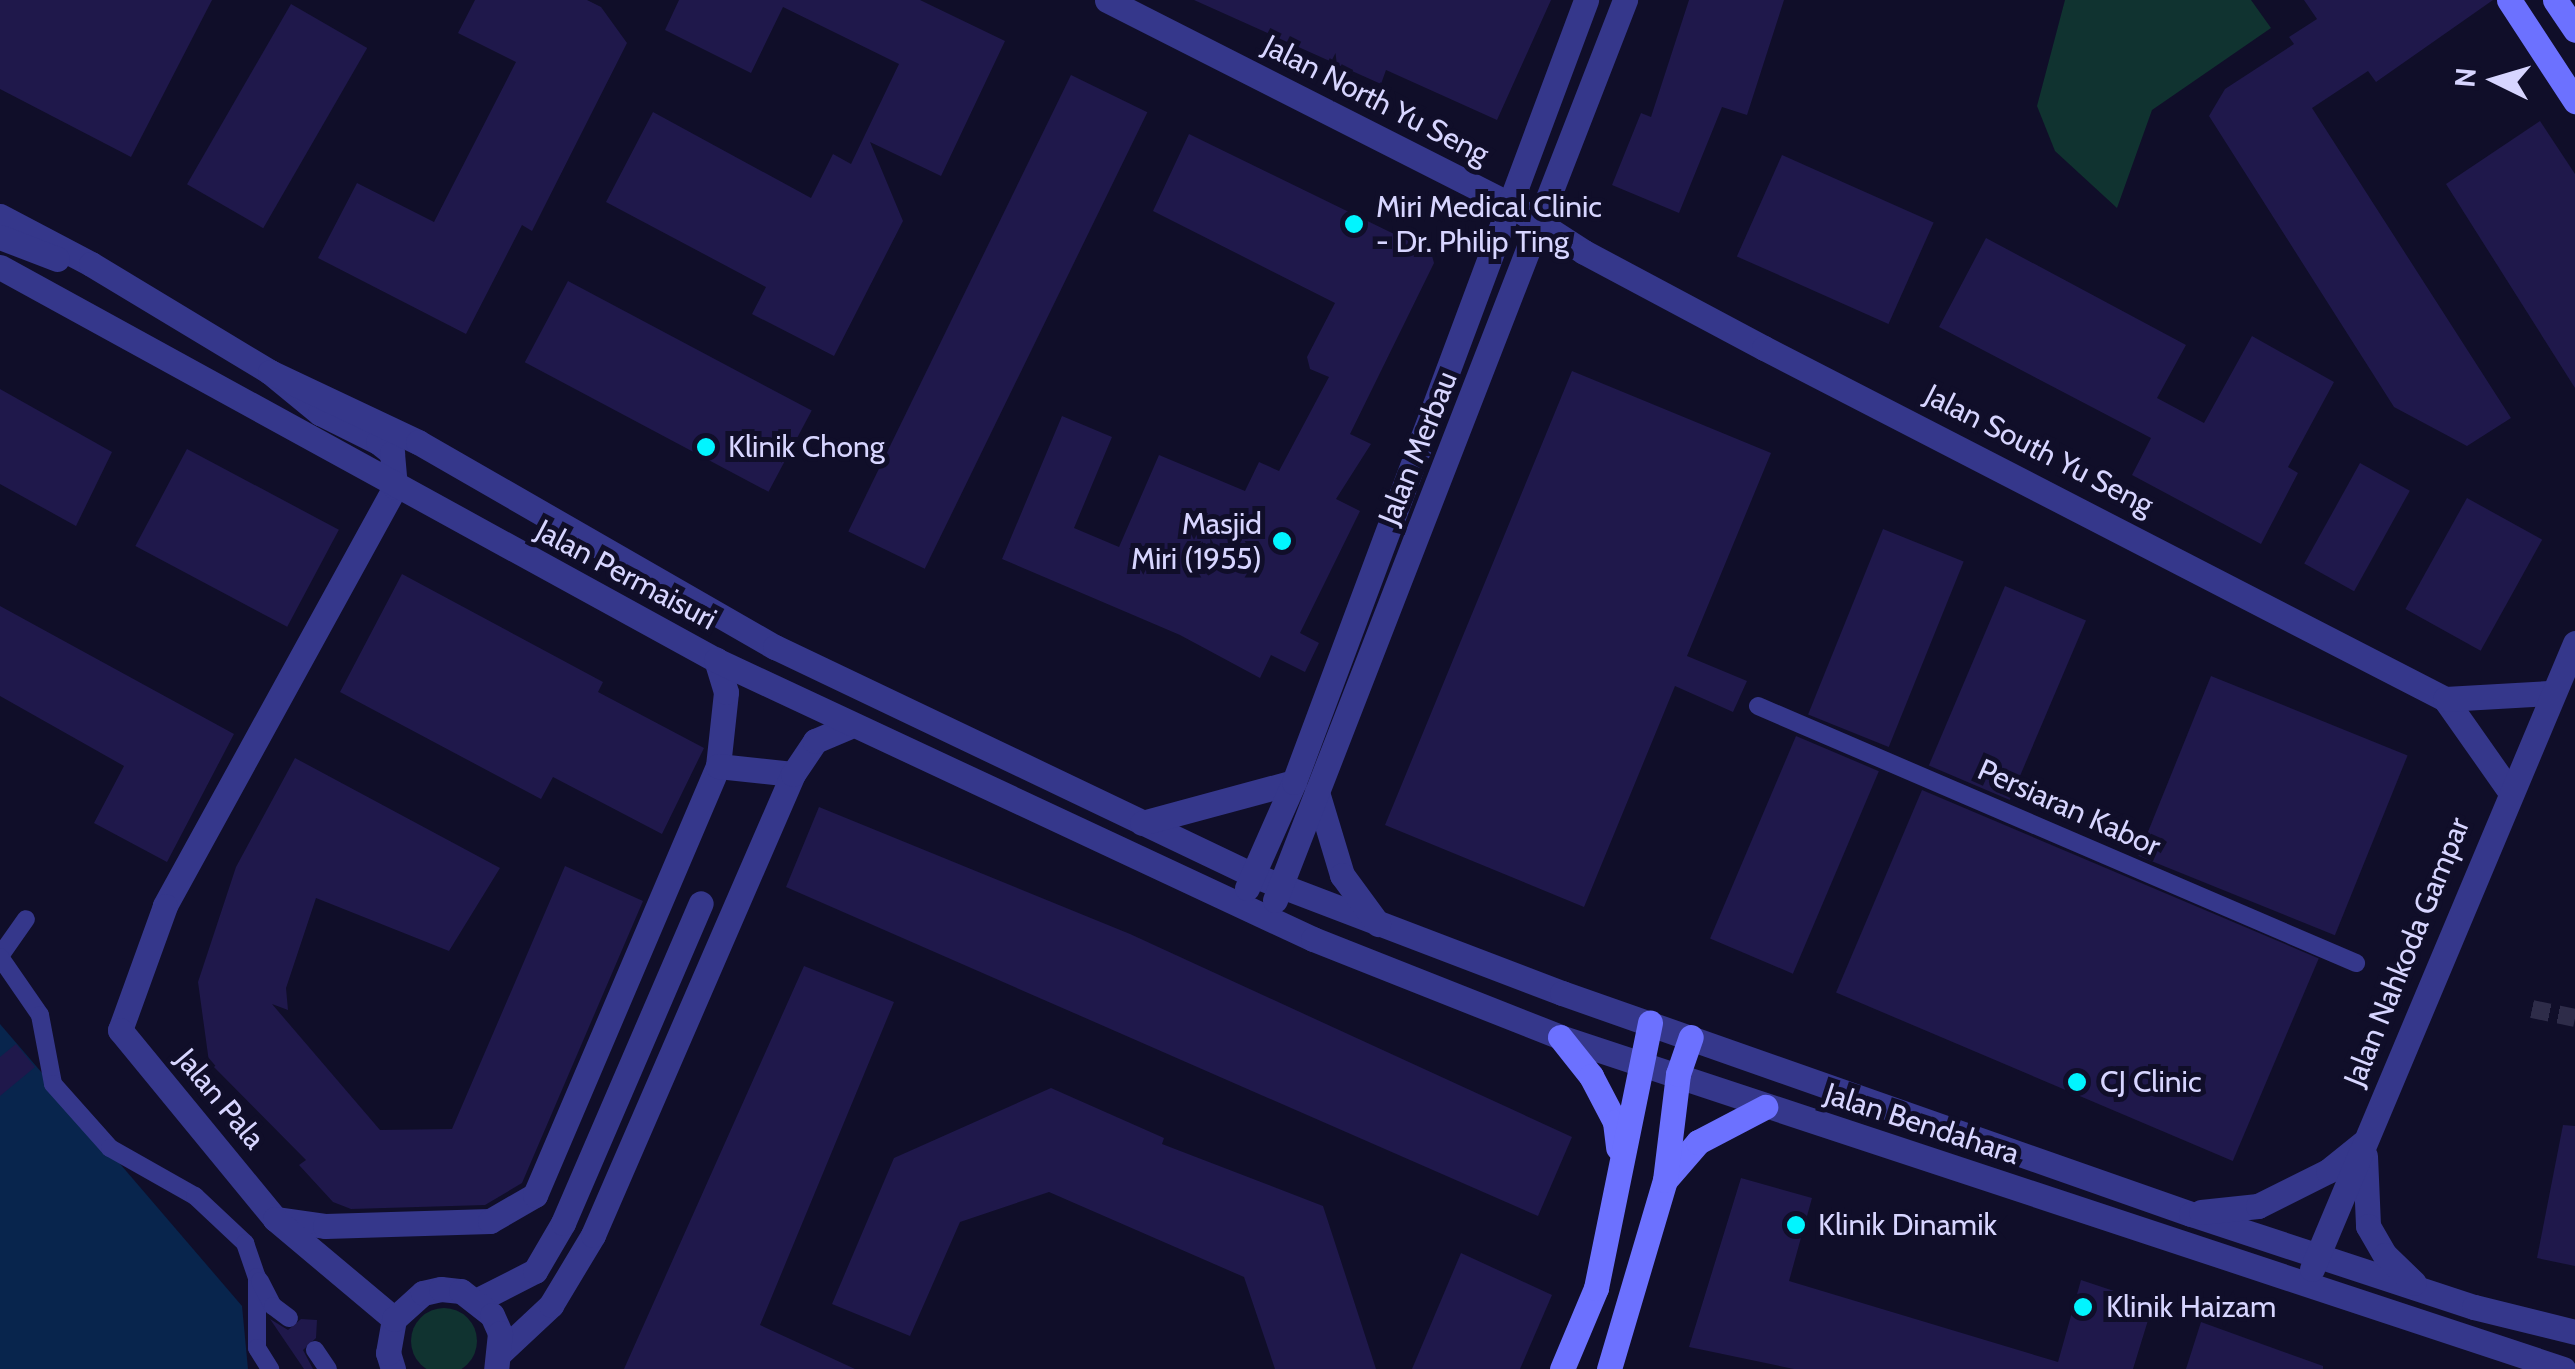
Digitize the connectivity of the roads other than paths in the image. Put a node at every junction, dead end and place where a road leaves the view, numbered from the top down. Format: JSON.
{"nodes":[{"id":1,"x":1107,"y":0,"type":"edge"},
{"id":2,"x":1586,"y":0,"type":"edge"},
{"id":3,"x":1625,"y":0,"type":"edge"},
{"id":4,"x":2509,"y":0,"type":"edge"},
{"id":5,"x":2555,"y":0,"type":"edge"},
{"id":6,"x":1147,"y":9,"type":"edge"},
{"id":7,"x":2575,"y":30,"type":"edge"},
{"id":8,"x":2575,"y":102,"type":"edge"},
{"id":9,"x":1508,"y":203,"type":"junction"},
{"id":10,"x":0,"y":216,"type":"edge"},
{"id":11,"x":1541,"y":224,"type":"junction"},
{"id":12,"x":0,"y":237,"type":"edge"},
{"id":13,"x":87,"y":262,"type":"junction"},
{"id":14,"x":0,"y":267,"type":"edge"},
{"id":15,"x":270,"y":372,"type":"junction"},
{"id":16,"x":395,"y":487,"type":"junction"},
{"id":17,"x":2575,"y":642,"type":"edge"},
{"id":18,"x":716,"y":660,"type":"junction"},
{"id":19,"x":2549,"y":693,"type":"junction"},
{"id":20,"x":2445,"y":699,"type":"junction"},
{"id":21,"x":1758,"y":706,"type":"dead end"},
{"id":22,"x":848,"y":727,"type":"junction"},
{"id":23,"x":718,"y":766,"type":"junction"},
{"id":24,"x":793,"y":774,"type":"junction"},
{"id":25,"x":1305,"y":787,"type":"junction"},
{"id":26,"x":2509,"y":790,"type":"junction"},
{"id":27,"x":1142,"y":824,"type":"junction"},
{"id":28,"x":1254,"y":875,"type":"junction"},
{"id":29,"x":1281,"y":886,"type":"junction"},
{"id":30,"x":667,"y":891,"type":"junction"},
{"id":31,"x":701,"y":903,"type":"junction"},
{"id":32,"x":1238,"y":906,"type":"junction"},
{"id":33,"x":731,"y":912,"type":"junction"},
{"id":34,"x":26,"y":919,"type":"dead end"},
{"id":35,"x":1268,"y":919,"type":"junction"},
{"id":36,"x":1378,"y":924,"type":"junction"},
{"id":37,"x":0,"y":957,"type":"edge"},
{"id":38,"x":2356,"y":963,"type":"dead end"},
{"id":39,"x":1650,"y":1022,"type":"junction"},
{"id":40,"x":1560,"y":1037,"type":"junction"},
{"id":41,"x":1692,"y":1037,"type":"junction"},
{"id":42,"x":1639,"y":1061,"type":"junction"},
{"id":43,"x":1678,"y":1074,"type":"junction"},
{"id":44,"x":1765,"y":1106,"type":"junction"},
{"id":45,"x":2365,"y":1141,"type":"junction"},
{"id":46,"x":1620,"y":1168,"type":"junction"},
{"id":47,"x":1665,"y":1180,"type":"junction"},
{"id":48,"x":2192,"y":1214,"type":"junction"},
{"id":49,"x":275,"y":1219,"type":"junction"},
{"id":50,"x":563,"y":1222,"type":"junction"},
{"id":51,"x":593,"y":1235,"type":"junction"},
{"id":52,"x":2318,"y":1254,"type":"junction"},
{"id":53,"x":257,"y":1276,"type":"junction"},
{"id":54,"x":2305,"y":1288,"type":"junction"},
{"id":55,"x":2421,"y":1290,"type":"junction"},
{"id":56,"x":478,"y":1300,"type":"junction"},
{"id":57,"x":289,"y":1318,"type":"dead end"},
{"id":58,"x":394,"y":1319,"type":"junction"},
{"id":59,"x":2575,"y":1332,"type":"edge"},
{"id":60,"x":314,"y":1350,"type":"dead end"},
{"id":61,"x":499,"y":1361,"type":"edge"},
{"id":62,"x":270,"y":1369,"type":"edge"},
{"id":63,"x":328,"y":1369,"type":"edge"},
{"id":64,"x":392,"y":1369,"type":"edge"},
{"id":65,"x":1562,"y":1369,"type":"edge"},
{"id":66,"x":1609,"y":1369,"type":"edge"},
{"id":67,"x":2563,"y":1369,"type":"edge"}],
"edges":[{"from":1,"to":6,"type":"street","name":"Jalan North Yu Seng"},
{"from":2,"to":9,"type":"street","name":"Jalan Merbau"},
{"from":3,"to":11,"type":"street","name":"Jalan Merbau"},
{"from":4,"to":8,"type":"main road"},
{"from":5,"to":7,"type":"main road"},
{"from":6,"to":9,"type":"street","name":"Jalan North Yu Seng"},
{"from":9,"to":11,"type":"street","name":"Jalan South Yu Seng"},
{"from":9,"to":25,"type":"street","name":"Jalan Merbau"},
{"from":10,"to":13,"type":"street"},
{"from":11,"to":20,"type":"street","name":"Jalan South Yu Seng"},
{"from":11,"to":25,"type":"street","name":"Jalan Merbau"},
{"from":12,"to":13,"type":"street"},
{"from":13,"to":15,"type":"street"},
{"from":14,"to":16,"type":"street","name":"Jalan Permaisuri"},
{"from":15,"to":16,"type":"street"},
{"from":15,"to":27,"type":"street","name":"Jalan Permaisuri"},
{"from":16,"to":18,"type":"street","name":"Jalan Permaisuri"},
{"from":16,"to":49,"type":"street","name":"Jalan Pala"},
{"from":17,"to":19,"type":"street","name":"Jalan Nahkoda Gampar"},
{"from":18,"to":22,"type":"street","name":"Jalan Permaisuri"},
{"from":18,"to":23,"type":"street"},
{"from":19,"to":20,"type":"street"},
{"from":19,"to":26,"type":"street","name":"Jalan Nahkoda Gampar"},
{"from":20,"to":26,"type":"street","name":"Jalan South Yu Seng"},
{"from":21,"to":38,"type":"street","name":"Persiaran Kabor"},
{"from":22,"to":24,"type":"street"},
{"from":22,"to":32,"type":"street","name":"Jalan Permaisuri"},
{"from":23,"to":24,"type":"street"},
{"from":23,"to":30,"type":"street"},
{"from":24,"to":33,"type":"street"},
{"from":25,"to":27,"type":"street"},
{"from":25,"to":28,"type":"street","name":"Jalan Merbau"},
{"from":25,"to":29,"type":"street","name":"Jalan Merbau"},
{"from":25,"to":36,"type":"street"},
{"from":26,"to":45,"type":"street","name":"Jalan Nahkoda Gampar"},
{"from":27,"to":28,"type":"street","name":"Jalan Permaisuri"},
{"from":28,"to":29,"type":"street","name":"Jalan Permaisuri"},
{"from":28,"to":32,"type":"street","name":"Jalan Merbau"},
{"from":29,"to":35,"type":"street","name":"Jalan Merbau"},
{"from":29,"to":36,"type":"street","name":"Jalan Bendahara"},
{"from":30,"to":31,"type":"street"},
{"from":30,"to":49,"type":"street"},
{"from":31,"to":33,"type":"street"},
{"from":31,"to":50,"type":"street"},
{"from":32,"to":35,"type":"street","name":"Jalan Permaisuri"},
{"from":33,"to":51,"type":"street"},
{"from":34,"to":37,"type":"street"},
{"from":35,"to":40,"type":"street","name":"Jalan Bendahara"},
{"from":36,"to":39,"type":"street","name":"Jalan Bendahara"},
{"from":37,"to":53,"type":"street"},
{"from":39,"to":41,"type":"street","name":"Jalan Bendahara"},
{"from":39,"to":42,"type":"main road"},
{"from":40,"to":42,"type":"street","name":"Jalan Bendahara"},
{"from":40,"to":46,"type":"main road"},
{"from":41,"to":43,"type":"main road"},
{"from":41,"to":48,"type":"street","name":"Jalan Bendahara"},
{"from":42,"to":43,"type":"street","name":"Jalan Bendahara"},
{"from":42,"to":46,"type":"main road"},
{"from":43,"to":44,"type":"street","name":"Jalan Bendahara"},
{"from":43,"to":47,"type":"main road"},
{"from":44,"to":47,"type":"main road"},
{"from":44,"to":54,"type":"street","name":"Jalan Bendahara"},
{"from":45,"to":48,"type":"street"},
{"from":45,"to":52,"type":"street","name":"Jalan Nahkoda Gampar"},
{"from":45,"to":55,"type":"street"},
{"from":46,"to":65,"type":"main road"},
{"from":47,"to":66,"type":"main road"},
{"from":48,"to":52,"type":"street","name":"Jalan Bendahara"},
{"from":49,"to":58,"type":"street","name":"Jalan Pala"},
{"from":50,"to":51,"type":"street"},
{"from":50,"to":56,"type":"street"},
{"from":51,"to":61,"type":"street"},
{"from":52,"to":54,"type":"street","name":"Jalan Nahkoda Gampar"},
{"from":52,"to":55,"type":"street","name":"Jalan Bendahara"},
{"from":53,"to":57,"type":"street"},
{"from":53,"to":62,"type":"street"},
{"from":54,"to":67,"type":"street","name":"Jalan Bendahara"},
{"from":55,"to":59,"type":"street","name":"Jalan Bendahara"},
{"from":56,"to":58,"type":"street"},
{"from":56,"to":61,"type":"street"},
{"from":58,"to":64,"type":"street"},
{"from":60,"to":63,"type":"street"}]}
